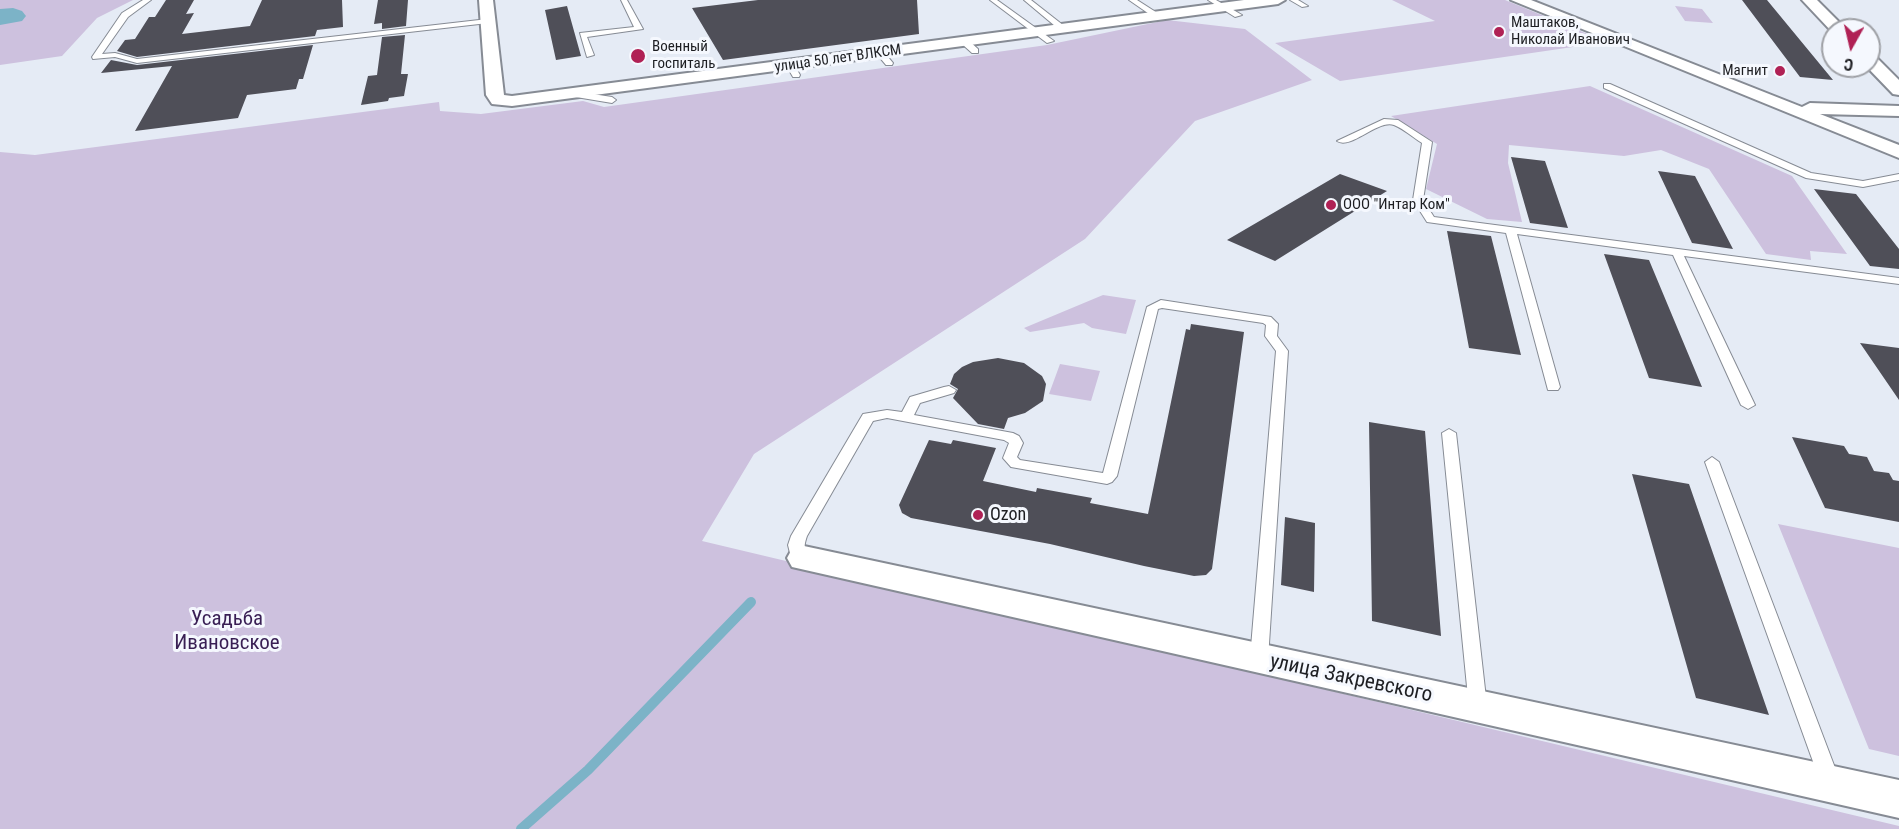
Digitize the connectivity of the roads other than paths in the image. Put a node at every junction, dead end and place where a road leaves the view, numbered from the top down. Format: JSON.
{"nodes":[{"id":1,"x":148,"y":0,"type":"edge"},
{"id":2,"x":486,"y":0,"type":"edge"},
{"id":3,"x":624,"y":0,"type":"edge"},
{"id":4,"x":993,"y":0,"type":"edge"},
{"id":5,"x":1027,"y":0,"type":"edge"},
{"id":6,"x":1132,"y":0,"type":"edge"},
{"id":7,"x":1278,"y":0,"type":"edge"},
{"id":8,"x":1293,"y":0,"type":"edge"},
{"id":9,"x":1518,"y":0,"type":"edge"},
{"id":10,"x":1809,"y":0,"type":"edge"},
{"id":11,"x":1304,"y":6,"type":"dead end"},
{"id":12,"x":1225,"y":8,"type":"edge"},
{"id":13,"x":1158,"y":16,"type":"junction"},
{"id":14,"x":1827,"y":18,"type":"edge"},
{"id":15,"x":488,"y":21,"type":"junction"},
{"id":16,"x":1064,"y":29,"type":"junction"},
{"id":17,"x":1044,"y":37,"type":"junction"},
{"id":18,"x":590,"y":55,"type":"dead end"},
{"id":19,"x":1881,"y":70,"type":"edge"},
{"id":20,"x":1896,"y":83,"type":"edge"},
{"id":21,"x":1607,"y":86,"type":"dead end"},
{"id":22,"x":573,"y":94,"type":"junction"},
{"id":23,"x":612,"y":100,"type":"dead end"},
{"id":24,"x":1790,"y":108,"type":"junction"},
{"id":25,"x":1899,"y":111,"type":"edge"},
{"id":26,"x":1342,"y":141,"type":"dead end"},
{"id":27,"x":1899,"y":152,"type":"edge"},
{"id":28,"x":1899,"y":177,"type":"edge"},
{"id":29,"x":1511,"y":231,"type":"junction"},
{"id":30,"x":1677,"y":252,"type":"junction"},
{"id":31,"x":1899,"y":281,"type":"edge"},
{"id":32,"x":1553,"y":387,"type":"dead end"},
{"id":33,"x":949,"y":390,"type":"dead end"},
{"id":34,"x":1748,"y":405,"type":"dead end"},
{"id":35,"x":906,"y":417,"type":"junction"},
{"id":36,"x":1449,"y":433,"type":"dead end"},
{"id":37,"x":1712,"y":462,"type":"dead end"},
{"id":38,"x":804,"y":558,"type":"joint"},
{"id":39,"x":1259,"y":659,"type":"junction"},
{"id":40,"x":1478,"y":707,"type":"junction"},
{"id":41,"x":1831,"y":785,"type":"junction"},
{"id":42,"x":1899,"y":800,"type":"edge"}],
"edges":[{"from":1,"to":15,"type":"lane"},
{"from":2,"to":15,"type":"street","name":"улица 50 лет ВЛКСМ"},
{"from":3,"to":18,"type":"lane"},
{"from":4,"to":17,"type":"lane"},
{"from":5,"to":16,"type":"lane"},
{"from":6,"to":13,"type":"lane"},
{"from":7,"to":12,"type":"street","name":"улица 50 лет ВЛКСМ"},
{"from":8,"to":11,"type":"lane"},
{"from":9,"to":24,"type":"street"},
{"from":10,"to":14,"type":"street"},
{"from":12,"to":13,"type":"street","name":"улица 50 лет ВЛКСМ"},
{"from":13,"to":16,"type":"street","name":"улица 50 лет ВЛКСМ"},
{"from":15,"to":22,"type":"street","name":"улица 50 лет ВЛКСМ"},
{"from":16,"to":17,"type":"street","name":"улица 50 лет ВЛКСМ"},
{"from":17,"to":22,"type":"street","name":"улица 50 лет ВЛКСМ"},
{"from":19,"to":20,"type":"street"},
{"from":21,"to":28,"type":"lane"},
{"from":22,"to":23,"type":"lane"},
{"from":24,"to":25,"type":"street"},
{"from":24,"to":27,"type":"street"},
{"from":26,"to":29,"type":"lane"},
{"from":29,"to":30,"type":"lane"},
{"from":29,"to":32,"type":"lane"},
{"from":30,"to":31,"type":"lane"},
{"from":30,"to":34,"type":"lane"},
{"from":33,"to":35,"type":"lane"},
{"from":35,"to":38,"type":"lane"},
{"from":35,"to":39,"type":"lane"},
{"from":36,"to":40,"type":"lane"},
{"from":37,"to":41,"type":"lane"},
{"from":38,"to":39,"type":"street","name":"улица Закревского"},
{"from":39,"to":40,"type":"street","name":"улица Закревского"},
{"from":40,"to":41,"type":"street","name":"улица Закревского"},
{"from":41,"to":42,"type":"street","name":"улица Закревского"}]}
